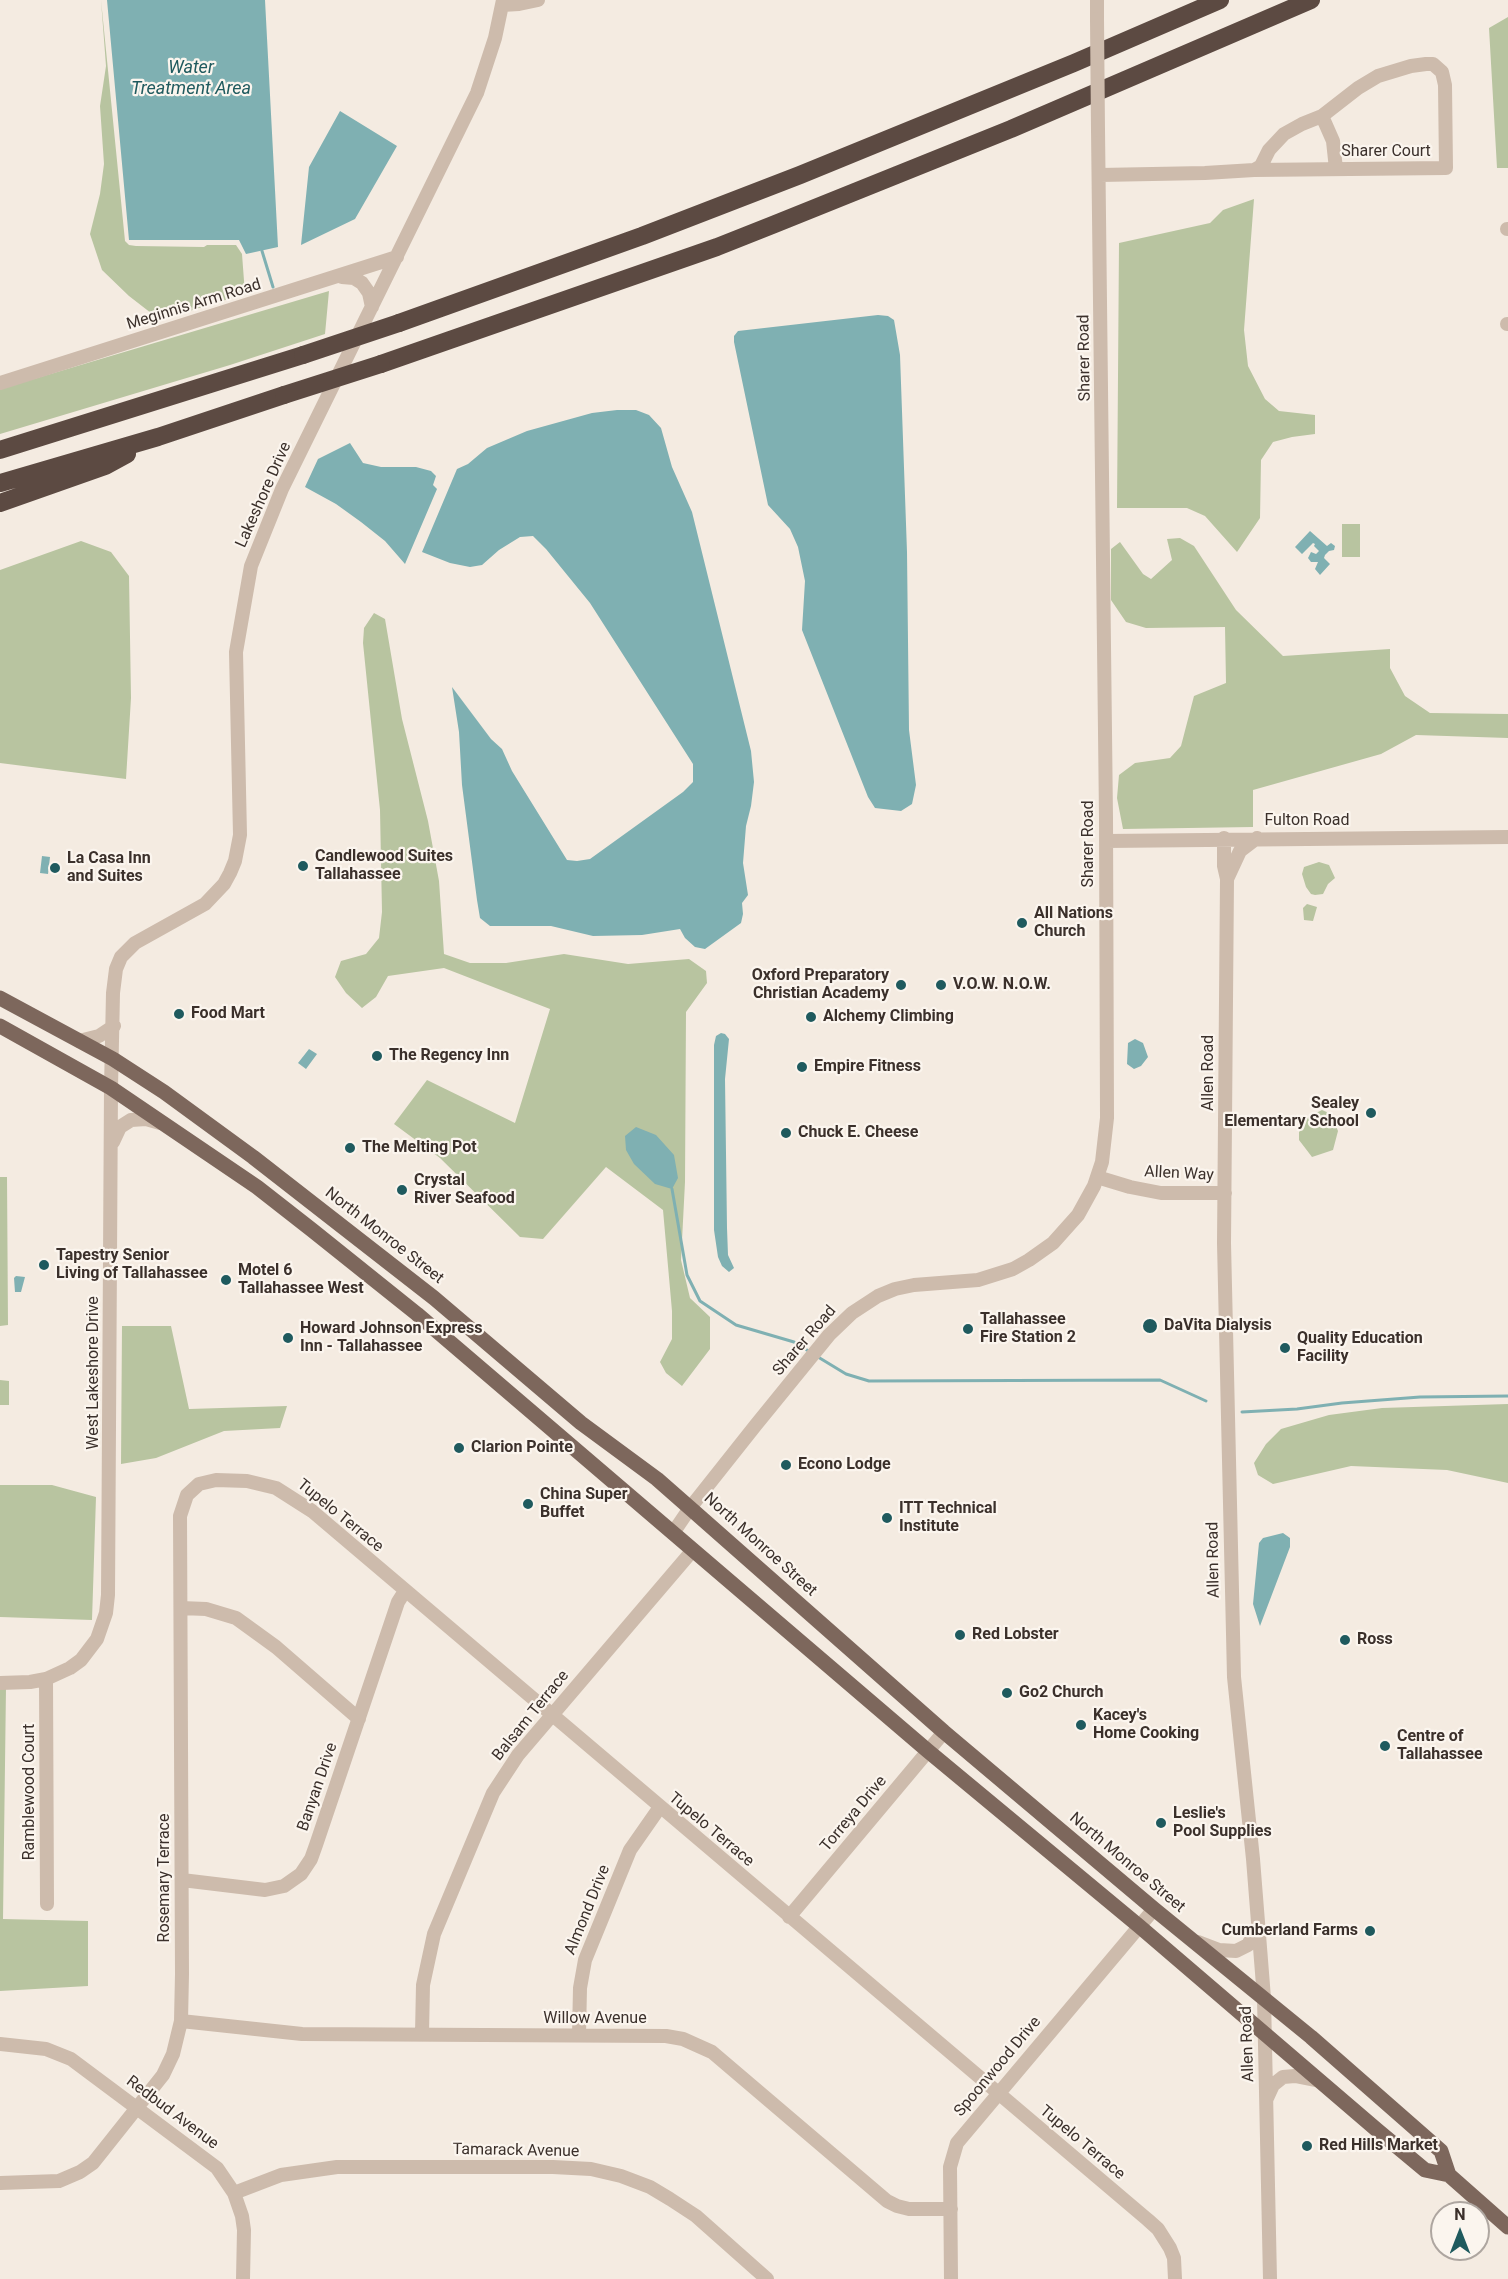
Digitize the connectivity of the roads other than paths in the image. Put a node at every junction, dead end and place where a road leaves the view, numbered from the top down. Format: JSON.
{"nodes":[{"id":1,"x":538,"y":0,"type":"edge"},
{"id":2,"x":1097,"y":0,"type":"edge"},
{"id":3,"x":1220,"y":0,"type":"edge"},
{"id":4,"x":1311,"y":0,"type":"edge"},
{"id":5,"x":503,"y":2,"type":"edge"},
{"id":6,"x":1322,"y":116,"type":"junction"},
{"id":7,"x":1336,"y":169,"type":"junction"},
{"id":8,"x":1254,"y":170,"type":"junction"},
{"id":9,"x":1100,"y":175,"type":"junction"},
{"id":10,"x":397,"y":257,"type":"junction"},
{"id":11,"x":339,"y":277,"type":"junction"},
{"id":12,"x":372,"y":307,"type":"junction"},
{"id":13,"x":0,"y":383,"type":"edge"},
{"id":14,"x":158,"y":437,"type":"junction"},
{"id":15,"x":0,"y":450,"type":"edge"},
{"id":16,"x":0,"y":483,"type":"edge"},
{"id":17,"x":0,"y":503,"type":"edge"},
{"id":18,"x":1508,"y":837,"type":"edge"},
{"id":19,"x":1224,"y":838,"type":"junction"},
{"id":20,"x":1257,"y":838,"type":"junction"},
{"id":21,"x":1106,"y":841,"type":"junction"},
{"id":22,"x":1227,"y":879,"type":"junction"},
{"id":23,"x":0,"y":998,"type":"edge"},
{"id":24,"x":0,"y":1026,"type":"edge"},
{"id":25,"x":114,"y":1026,"type":"junction"},
{"id":26,"x":79,"y":1041,"type":"junction"},
{"id":27,"x":113,"y":1059,"type":"junction"},
{"id":28,"x":111,"y":1088,"type":"junction"},
{"id":29,"x":168,"y":1126,"type":"junction"},
{"id":30,"x":112,"y":1144,"type":"junction"},
{"id":31,"x":273,"y":1173,"type":"junction"},
{"id":32,"x":1097,"y":1177,"type":"junction"},
{"id":33,"x":257,"y":1187,"type":"junction"},
{"id":34,"x":1225,"y":1193,"type":"junction"},
{"id":35,"x":419,"y":1286,"type":"junction"},
{"id":36,"x":434,"y":1298,"type":"junction"},
{"id":37,"x":405,"y":1304,"type":"junction"},
{"id":38,"x":417,"y":1314,"type":"junction"},
{"id":39,"x":542,"y":1391,"type":"junction"},
{"id":40,"x":524,"y":1405,"type":"junction"},
{"id":41,"x":561,"y":1406,"type":"junction"},
{"id":42,"x":545,"y":1423,"type":"junction"},
{"id":43,"x":209,"y":1481,"type":"joint"},
{"id":44,"x":690,"y":1508,"type":"junction"},
{"id":45,"x":673,"y":1533,"type":"junction"},
{"id":46,"x":693,"y":1550,"type":"junction"},
{"id":47,"x":405,"y":1591,"type":"junction"},
{"id":48,"x":181,"y":1608,"type":"junction"},
{"id":49,"x":806,"y":1610,"type":"junction"},
{"id":50,"x":789,"y":1631,"type":"junction"},
{"id":51,"x":46,"y":1679,"type":"junction"},
{"id":52,"x":0,"y":1683,"type":"edge"},
{"id":53,"x":552,"y":1716,"type":"junction"},
{"id":54,"x":359,"y":1719,"type":"junction"},
{"id":55,"x":944,"y":1732,"type":"junction"},
{"id":56,"x":928,"y":1751,"type":"junction"},
{"id":57,"x":660,"y":1808,"type":"junction"},
{"id":58,"x":1051,"y":1823,"type":"junction"},
{"id":59,"x":1037,"y":1841,"type":"junction"},
{"id":60,"x":182,"y":1880,"type":"junction"},
{"id":61,"x":47,"y":1904,"type":"dead end"},
{"id":62,"x":1154,"y":1909,"type":"junction"},
{"id":63,"x":789,"y":1917,"type":"junction"},
{"id":64,"x":1259,"y":1924,"type":"junction"},
{"id":65,"x":1139,"y":1926,"type":"junction"},
{"id":66,"x":1193,"y":1940,"type":"junction"},
{"id":67,"x":1264,"y":1998,"type":"junction"},
{"id":68,"x":181,"y":2021,"type":"junction"},
{"id":69,"x":1265,"y":2032,"type":"junction"},
{"id":70,"x":422,"y":2034,"type":"junction"},
{"id":71,"x":579,"y":2035,"type":"junction"},
{"id":72,"x":0,"y":2044,"type":"edge"},
{"id":73,"x":1322,"y":2082,"type":"junction"},
{"id":74,"x":997,"y":2094,"type":"junction"},
{"id":75,"x":1266,"y":2100,"type":"junction"},
{"id":76,"x":138,"y":2108,"type":"junction"},
{"id":77,"x":1449,"y":2175,"type":"junction"},
{"id":78,"x":0,"y":2183,"type":"edge"},
{"id":79,"x":234,"y":2193,"type":"junction"},
{"id":80,"x":951,"y":2209,"type":"junction"},
{"id":81,"x":1508,"y":2227,"type":"edge"},
{"id":82,"x":243,"y":2279,"type":"edge"},
{"id":83,"x":766,"y":2279,"type":"edge"},
{"id":84,"x":951,"y":2279,"type":"edge"},
{"id":85,"x":1175,"y":2279,"type":"edge"},
{"id":86,"x":1270,"y":2279,"type":"edge"}],
"edges":[{"from":1,"to":5,"type":"street"},
{"from":2,"to":9,"type":"street","name":"Sharer Road","bridge":true},
{"from":3,"to":15,"type":"highway","bridge":true},
{"from":4,"to":14,"type":"highway","bridge":true},
{"from":5,"to":10,"type":"street","name":"Lakeshore Drive"},
{"from":6,"to":7,"type":"street"},
{"from":6,"to":7,"type":"street","name":"Sharer Court"},
{"from":6,"to":8,"type":"street","name":"Sharer Court"},
{"from":7,"to":8,"type":"street","name":"Sharer Court"},
{"from":8,"to":9,"type":"street","name":"Sharer Court"},
{"from":9,"to":21,"type":"street","name":"Sharer Road"},
{"from":10,"to":11,"type":"street","name":"Meginnis Arm Road"},
{"from":10,"to":12,"type":"street","name":"Lakeshore Drive"},
{"from":11,"to":12,"type":"street"},
{"from":11,"to":13,"type":"street","name":"Meginnis Arm Road"},
{"from":12,"to":25,"type":"street","name":"Lakeshore Drive"},
{"from":14,"to":16,"type":"highway"},
{"from":14,"to":17,"type":"highway"},
{"from":18,"to":20,"type":"street","name":"Fulton Road"},
{"from":19,"to":20,"type":"street","name":"Fulton Road"},
{"from":19,"to":21,"type":"street","name":"Fulton Road"},
{"from":19,"to":22,"type":"street","name":"Allen Road"},
{"from":20,"to":22,"type":"street"},
{"from":21,"to":32,"type":"street","name":"Sharer Road"},
{"from":22,"to":34,"type":"street","name":"Allen Road"},
{"from":23,"to":26,"type":"main road","name":"North Monroe Street"},
{"from":24,"to":28,"type":"main road","name":"North Monroe Street"},
{"from":25,"to":26,"type":"street"},
{"from":25,"to":27,"type":"street","name":"Lakeshore Drive"},
{"from":26,"to":27,"type":"main road","name":"North Monroe Street"},
{"from":27,"to":28,"type":"street","name":"West Lakeshore Drive"},
{"from":27,"to":31,"type":"main road","name":"North Monroe Street"},
{"from":28,"to":29,"type":"main road","name":"North Monroe Street"},
{"from":28,"to":30,"type":"street","name":"West Lakeshore Drive"},
{"from":29,"to":30,"type":"street"},
{"from":29,"to":33,"type":"main road","name":"North Monroe Street"},
{"from":30,"to":51,"type":"street","name":"West Lakeshore Drive"},
{"from":31,"to":33,"type":"main road"},
{"from":31,"to":35,"type":"main road","name":"North Monroe Street"},
{"from":32,"to":34,"type":"street","name":"Allen Way"},
{"from":32,"to":44,"type":"street","name":"Sharer Road"},
{"from":33,"to":37,"type":"main road","name":"North Monroe Street"},
{"from":34,"to":64,"type":"street","name":"Allen Road"},
{"from":35,"to":36,"type":"main road","name":"North Monroe Street"},
{"from":35,"to":37,"type":"main road"},
{"from":36,"to":38,"type":"main road"},
{"from":36,"to":39,"type":"main road","name":"North Monroe Street"},
{"from":37,"to":38,"type":"main road","name":"North Monroe Street"},
{"from":38,"to":40,"type":"main road","name":"North Monroe Street"},
{"from":39,"to":40,"type":"main road"},
{"from":39,"to":41,"type":"main road","name":"North Monroe Street"},
{"from":40,"to":42,"type":"main road","name":"North Monroe Street"},
{"from":41,"to":42,"type":"main road"},
{"from":41,"to":44,"type":"main road","name":"North Monroe Street"},
{"from":42,"to":45,"type":"main road","name":"North Monroe Street"},
{"from":43,"to":47,"type":"street","name":"Tupelo Terrace"},
{"from":43,"to":48,"type":"street","name":"Rosemary Terrace"},
{"from":44,"to":45,"type":"street","name":"Sharer Road"},
{"from":44,"to":49,"type":"main road","name":"North Monroe Street"},
{"from":45,"to":46,"type":"main road","name":"North Monroe Street"},
{"from":46,"to":50,"type":"main road","name":"North Monroe Street"},
{"from":46,"to":53,"type":"street","name":"Balsam Terrace"},
{"from":47,"to":53,"type":"street","name":"Tupelo Terrace"},
{"from":47,"to":54,"type":"street","name":"Banyan Drive"},
{"from":48,"to":54,"type":"street"},
{"from":48,"to":60,"type":"street","name":"Rosemary Terrace"},
{"from":49,"to":50,"type":"main road"},
{"from":49,"to":55,"type":"main road","name":"North Monroe Street"},
{"from":50,"to":56,"type":"main road","name":"North Monroe Street"},
{"from":51,"to":52,"type":"street","name":"West Lakeshore Drive"},
{"from":51,"to":61,"type":"street","name":"Ramblewood Court"},
{"from":53,"to":57,"type":"street","name":"Tupelo Terrace"},
{"from":53,"to":70,"type":"street","name":"Balsam Terrace"},
{"from":54,"to":60,"type":"street","name":"Banyan Drive"},
{"from":55,"to":56,"type":"street","name":"Torreya Drive"},
{"from":55,"to":58,"type":"main road","name":"North Monroe Street"},
{"from":56,"to":59,"type":"main road","name":"North Monroe Street"},
{"from":56,"to":63,"type":"street","name":"Torreya Drive"},
{"from":57,"to":63,"type":"street","name":"Tupelo Terrace"},
{"from":57,"to":71,"type":"street","name":"Almond Drive"},
{"from":58,"to":59,"type":"main road"},
{"from":58,"to":62,"type":"main road","name":"North Monroe Street"},
{"from":59,"to":65,"type":"main road","name":"North Monroe Street"},
{"from":60,"to":68,"type":"street","name":"Rosemary Terrace"},
{"from":62,"to":65,"type":"street","name":"Spoonwood Drive"},
{"from":62,"to":66,"type":"main road","name":"North Monroe Street"},
{"from":63,"to":74,"type":"street","name":"Tupelo Terrace"},
{"from":64,"to":66,"type":"street"},
{"from":64,"to":67,"type":"street","name":"Allen Road"},
{"from":65,"to":69,"type":"main road","name":"North Monroe Street"},
{"from":65,"to":74,"type":"street","name":"Spoonwood Drive"},
{"from":66,"to":67,"type":"main road","name":"North Monroe Street"},
{"from":67,"to":69,"type":"street","name":"Allen Road"},
{"from":67,"to":77,"type":"main road","name":"North Monroe Street"},
{"from":68,"to":70,"type":"street","name":"Willow Avenue"},
{"from":68,"to":76,"type":"street","name":"Rosemary Terrace"},
{"from":69,"to":73,"type":"main road","name":"North Monroe Street"},
{"from":69,"to":75,"type":"street","name":"Allen Road"},
{"from":70,"to":71,"type":"street","name":"Willow Avenue"},
{"from":71,"to":80,"type":"street","name":"Willow Avenue"},
{"from":72,"to":76,"type":"street","name":"Redbud Avenue"},
{"from":73,"to":75,"type":"street"},
{"from":73,"to":77,"type":"main road","name":"North Monroe Street"},
{"from":74,"to":80,"type":"street","name":"Spoonwood Drive"},
{"from":74,"to":85,"type":"street","name":"Tupelo Terrace"},
{"from":75,"to":86,"type":"street","name":"Allen Road"},
{"from":76,"to":78,"type":"street","name":"Rosemary Terrace"},
{"from":76,"to":79,"type":"street","name":"Redbud Avenue"},
{"from":77,"to":81,"type":"main road","name":"North Monroe Street"},
{"from":79,"to":82,"type":"street","name":"Redbud Avenue"},
{"from":79,"to":83,"type":"street","name":"Tamarack Avenue"},
{"from":80,"to":84,"type":"street","name":"Spoonwood Drive"}]}
